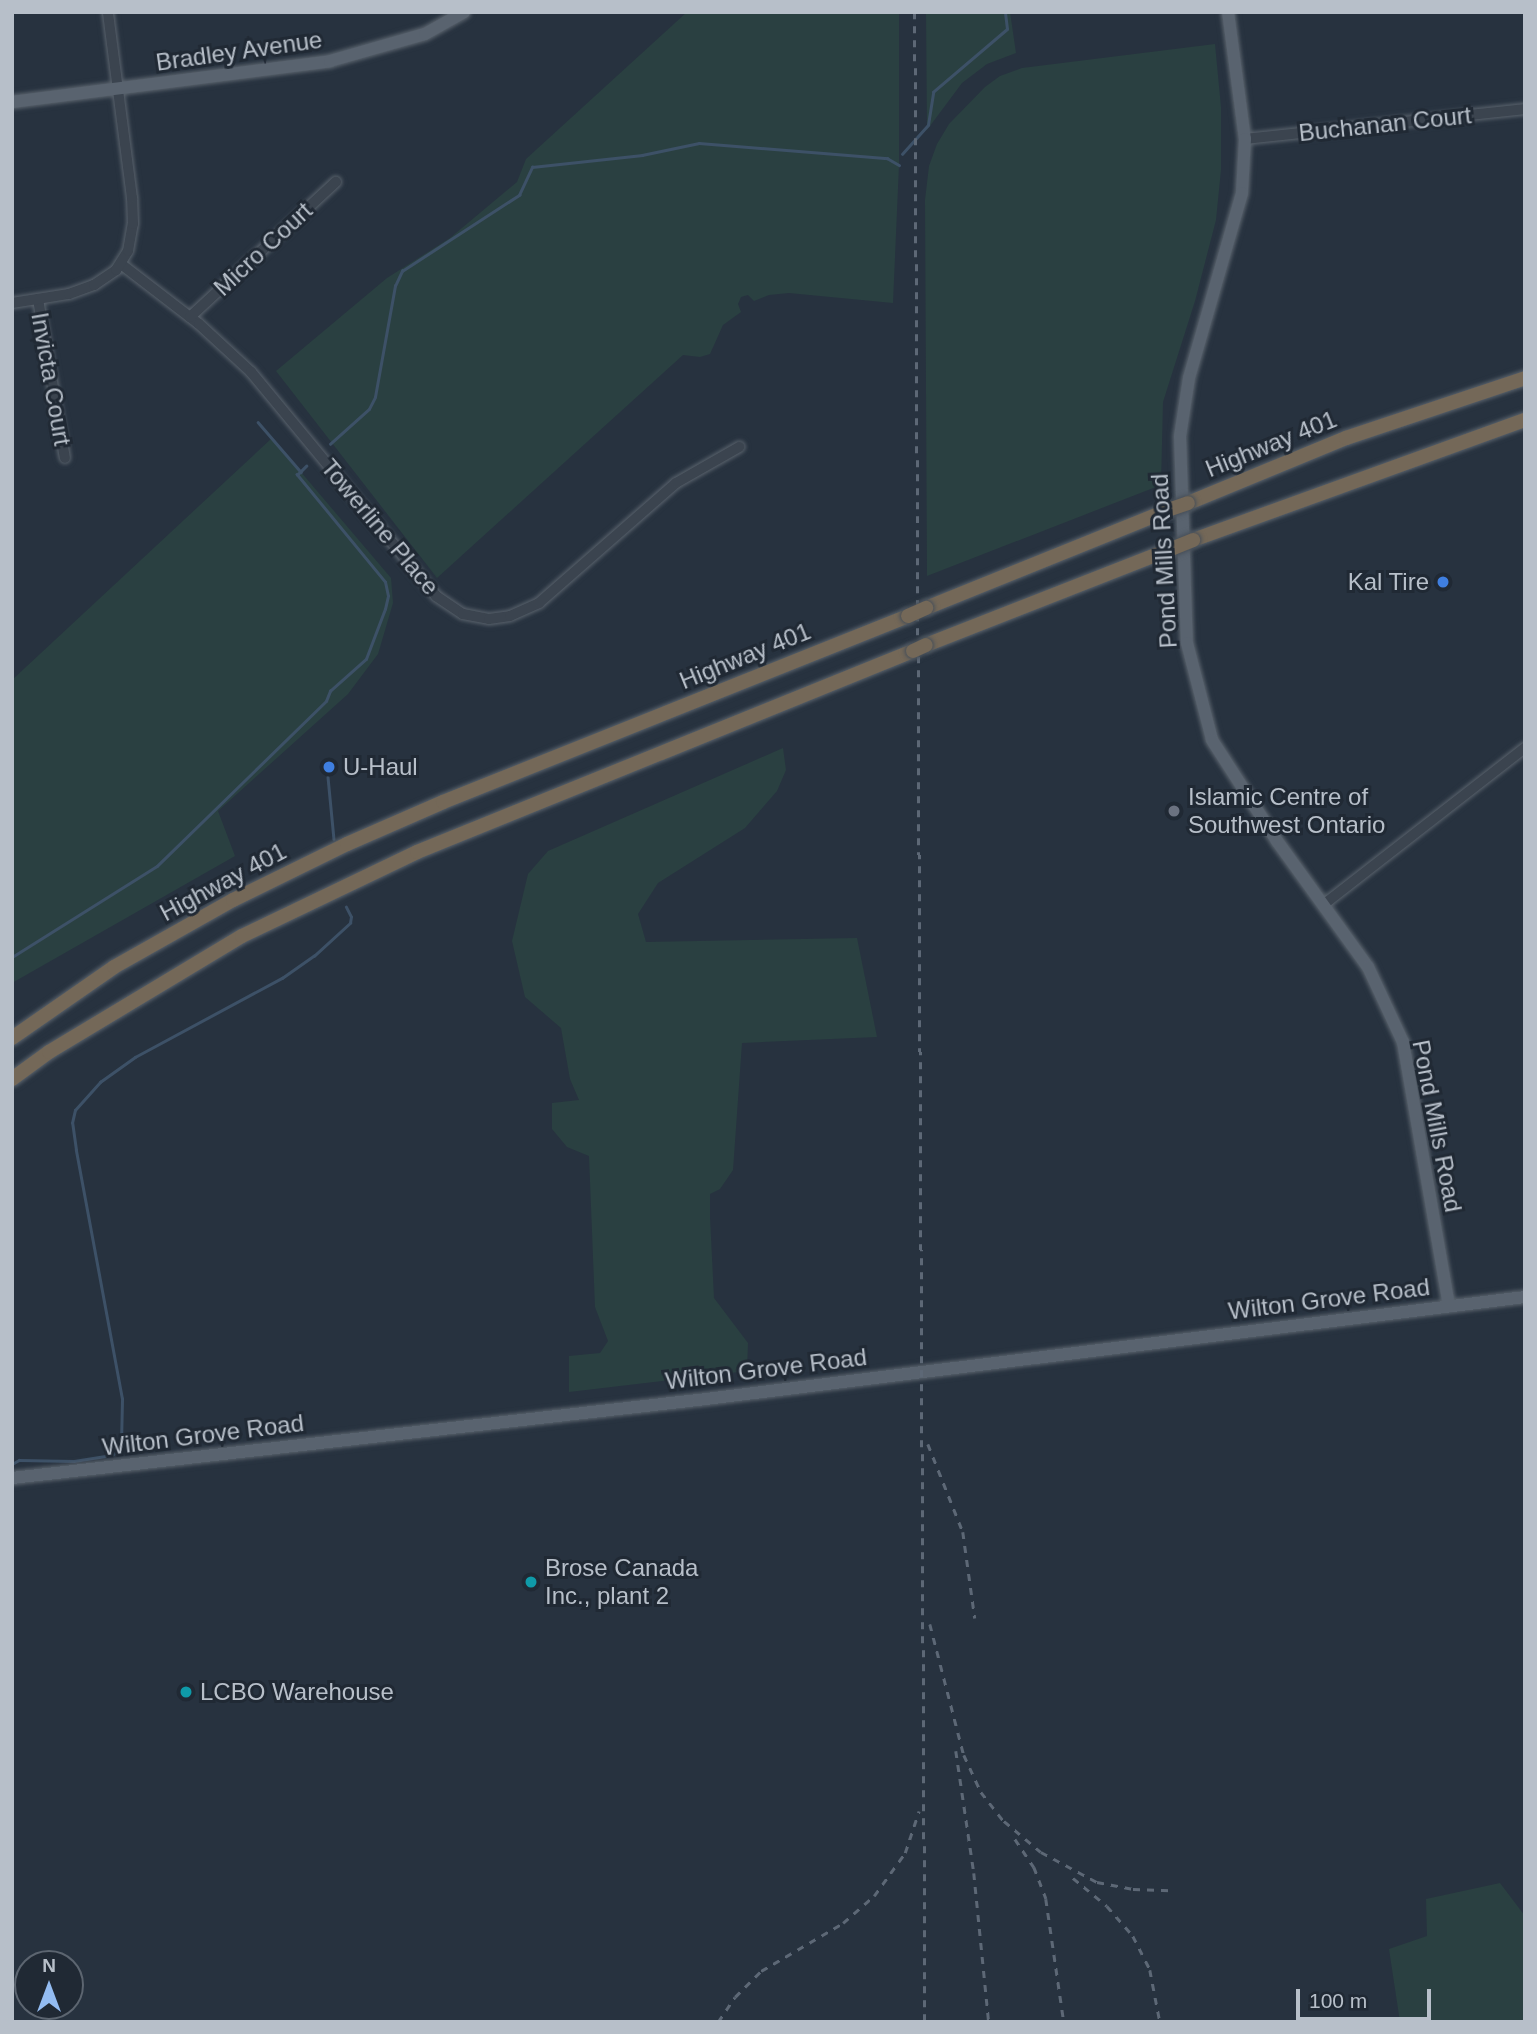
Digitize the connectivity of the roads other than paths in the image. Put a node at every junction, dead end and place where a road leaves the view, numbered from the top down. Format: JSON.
{"nodes":[{"id":1,"x":108,"y":12,"type":"edge"},
{"id":2,"x":464,"y":12,"type":"edge"},
{"id":3,"x":1228,"y":12,"type":"edge"},
{"id":4,"x":117,"y":88,"type":"junction"},
{"id":5,"x":12,"y":102,"type":"edge"},
{"id":6,"x":1525,"y":109,"type":"edge"},
{"id":7,"x":1245,"y":139,"type":"junction"},
{"id":8,"x":336,"y":182,"type":"dead end"},
{"id":9,"x":121,"y":264,"type":"junction"},
{"id":10,"x":38,"y":299,"type":"junction"},
{"id":11,"x":12,"y":303,"type":"edge"},
{"id":12,"x":190,"y":317,"type":"junction"},
{"id":13,"x":1525,"y":378,"type":"edge"},
{"id":14,"x":1525,"y":420,"type":"edge"},
{"id":15,"x":739,"y":447,"type":"dead end"},
{"id":16,"x":65,"y":458,"type":"dead end"},
{"id":17,"x":1525,"y":748,"type":"edge"},
{"id":18,"x":1323,"y":905,"type":"junction"},
{"id":19,"x":43,"y":1014,"type":"junction"},
{"id":20,"x":12,"y":1027,"type":"edge"},
{"id":21,"x":12,"y":1038,"type":"edge"},
{"id":22,"x":12,"y":1079,"type":"edge"},
{"id":23,"x":1525,"y":1297,"type":"edge"},
{"id":24,"x":1450,"y":1306,"type":"junction"},
{"id":25,"x":12,"y":1478,"type":"edge"}],
"edges":[{"from":1,"to":4,"type":"street"},
{"from":2,"to":4,"type":"main road","name":"Bradley Avenue"},
{"from":3,"to":7,"type":"main road","name":"Pond Mills Road"},
{"from":4,"to":5,"type":"main road","name":"Bradley Avenue"},
{"from":4,"to":9,"type":"street"},
{"from":6,"to":7,"type":"street","name":"Buchanan Court"},
{"from":7,"to":18,"type":"main road","name":"Pond Mills Road"},
{"from":8,"to":12,"type":"street","name":"Micro Court"},
{"from":9,"to":10,"type":"street"},
{"from":9,"to":12,"type":"street","name":"Towerline Place"},
{"from":10,"to":11,"type":"street"},
{"from":10,"to":16,"type":"street","name":"Invicta Court"},
{"from":12,"to":15,"type":"street","name":"Towerline Place"},
{"from":13,"to":19,"type":"highway","name":"Highway 401","bridge":true},
{"from":14,"to":22,"type":"highway","bridge":true},
{"from":17,"to":18,"type":"street"},
{"from":18,"to":24,"type":"main road","name":"Pond Mills Road"},
{"from":19,"to":20,"type":"highway"},
{"from":19,"to":21,"type":"highway","name":"Highway 401"},
{"from":23,"to":24,"type":"main road","name":"Wilton Grove Road"},
{"from":24,"to":25,"type":"main road","name":"Wilton Grove Road"}]}
